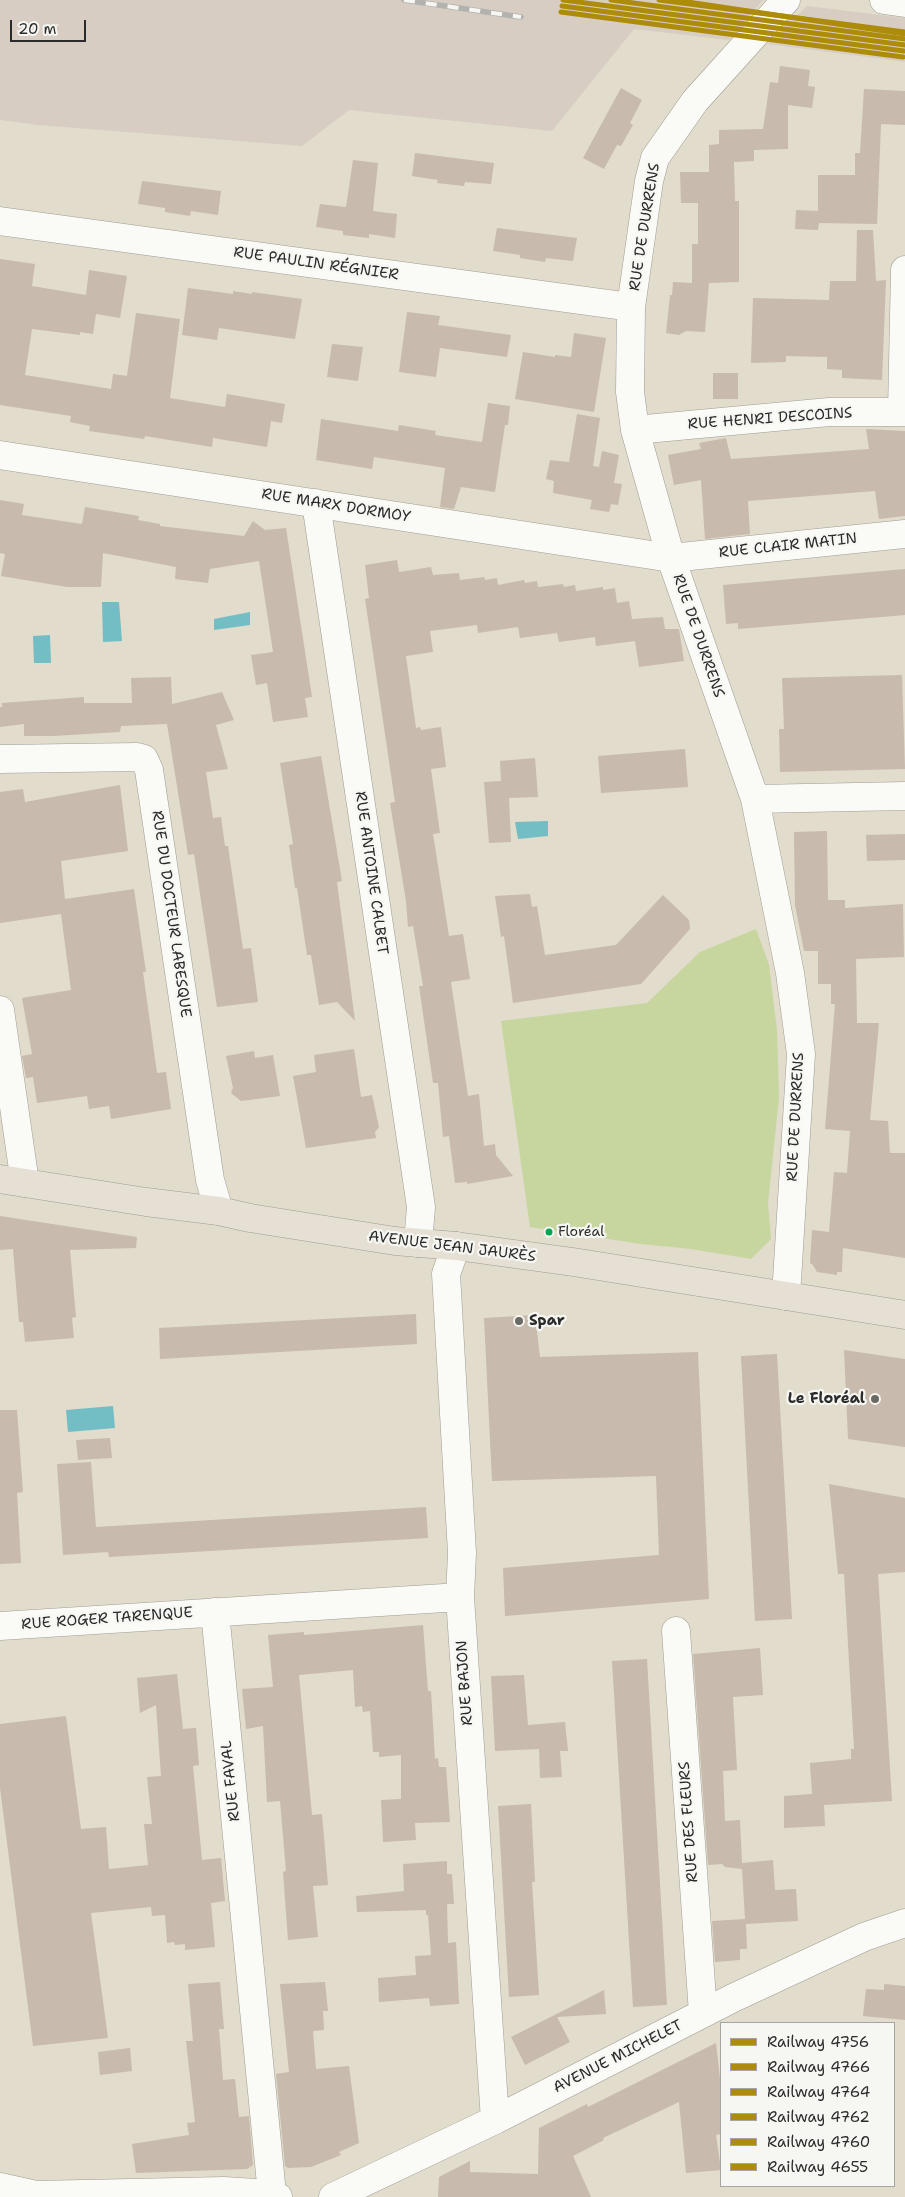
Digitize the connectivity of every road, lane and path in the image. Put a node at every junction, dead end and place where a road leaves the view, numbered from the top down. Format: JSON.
{"nodes":[{"id":1,"x":884,"y":0,"type":"edge"},
{"id":2,"x":905,"y":3,"type":"edge"},
{"id":3,"x":779,"y":7,"type":"edge"},
{"id":4,"x":0,"y":220,"type":"edge"},
{"id":5,"x":905,"y":270,"type":"edge"},
{"id":6,"x":631,"y":307,"type":"junction"},
{"id":7,"x":903,"y":411,"type":"edge"},
{"id":8,"x":635,"y":430,"type":"junction"},
{"id":9,"x":0,"y":455,"type":"edge"},
{"id":10,"x":316,"y":503,"type":"junction"},
{"id":11,"x":905,"y":534,"type":"edge"},
{"id":12,"x":671,"y":558,"type":"junction"},
{"id":13,"x":0,"y":759,"type":"edge"},
{"id":14,"x":905,"y":796,"type":"edge"},
{"id":15,"x":755,"y":798,"type":"junction"},
{"id":16,"x":0,"y":1010,"type":"edge"},
{"id":17,"x":12,"y":1181,"type":"edge"},
{"id":18,"x":218,"y":1211,"type":"junction"},
{"id":19,"x":418,"y":1243,"type":"junction"},
{"id":20,"x":456,"y":1246,"type":"junction"},
{"id":21,"x":786,"y":1296,"type":"junction"},
{"id":22,"x":905,"y":1315,"type":"edge"},
{"id":23,"x":460,"y":1598,"type":"junction"},
{"id":24,"x":215,"y":1612,"type":"junction"},
{"id":25,"x":0,"y":1626,"type":"edge"},
{"id":26,"x":676,"y":1631,"type":"dead end"},
{"id":27,"x":905,"y":1923,"type":"edge"},
{"id":28,"x":703,"y":2013,"type":"junction"},
{"id":29,"x":495,"y":2120,"type":"junction"},
{"id":30,"x":0,"y":2187,"type":"edge"},
{"id":31,"x":275,"y":2195,"type":"edge"},
{"id":32,"x":333,"y":2197,"type":"edge"}],
"edges":[{"from":1,"to":2,"type":"street"},
{"from":3,"to":6,"type":"street","name":"RUE DE DURRENS"},
{"from":4,"to":6,"type":"street","name":"RUE PAULIN RÉGNIER"},
{"from":5,"to":7,"type":"street"},
{"from":6,"to":8,"type":"street","name":"RUE DE DURRENS"},
{"from":7,"to":8,"type":"street","name":"RUE HENRI DESCOINS"},
{"from":8,"to":12,"type":"street","name":"RUE DE DURRENS"},
{"from":9,"to":10,"type":"street","name":"RUE MARX DORMOY"},
{"from":10,"to":12,"type":"street","name":"RUE MARX DORMOY"},
{"from":10,"to":19,"type":"street","name":"RUE ANTOINE CALBET"},
{"from":11,"to":12,"type":"street","name":"RUE CLAIR MATIN"},
{"from":12,"to":15,"type":"street","name":"RUE DE DURRENS"},
{"from":13,"to":18,"type":"street","name":"RUE DU DOCTEUR LABESQUE"},
{"from":14,"to":15,"type":"street"},
{"from":15,"to":21,"type":"street","name":"RUE DE DURRENS"},
{"from":16,"to":17,"type":"street"},
{"from":17,"to":18,"type":"main road","name":"AVENUE JEAN JAURÈS"},
{"from":18,"to":19,"type":"main road","name":"AVENUE JEAN JAURÈS"},
{"from":19,"to":20,"type":"main road","name":"AVENUE JEAN JAURÈS"},
{"from":20,"to":21,"type":"main road","name":"AVENUE JEAN JAURÈS"},
{"from":20,"to":23,"type":"street","name":"RUE BAJON"},
{"from":21,"to":22,"type":"main road","name":"AVENUE JEAN JAURÈS"},
{"from":23,"to":24,"type":"street"},
{"from":23,"to":29,"type":"street","name":"RUE BAJON"},
{"from":24,"to":25,"type":"street","name":"RUE ROGER TARENQUE"},
{"from":24,"to":31,"type":"street","name":"RUE FAVAL"},
{"from":26,"to":28,"type":"street","name":"RUE DES FLEURS"},
{"from":27,"to":28,"type":"street","name":"AVENUE MICHELET"},
{"from":28,"to":29,"type":"street","name":"AVENUE MICHELET"},
{"from":29,"to":32,"type":"street","name":"AVENUE MICHELET"},
{"from":30,"to":31,"type":"street"}]}
